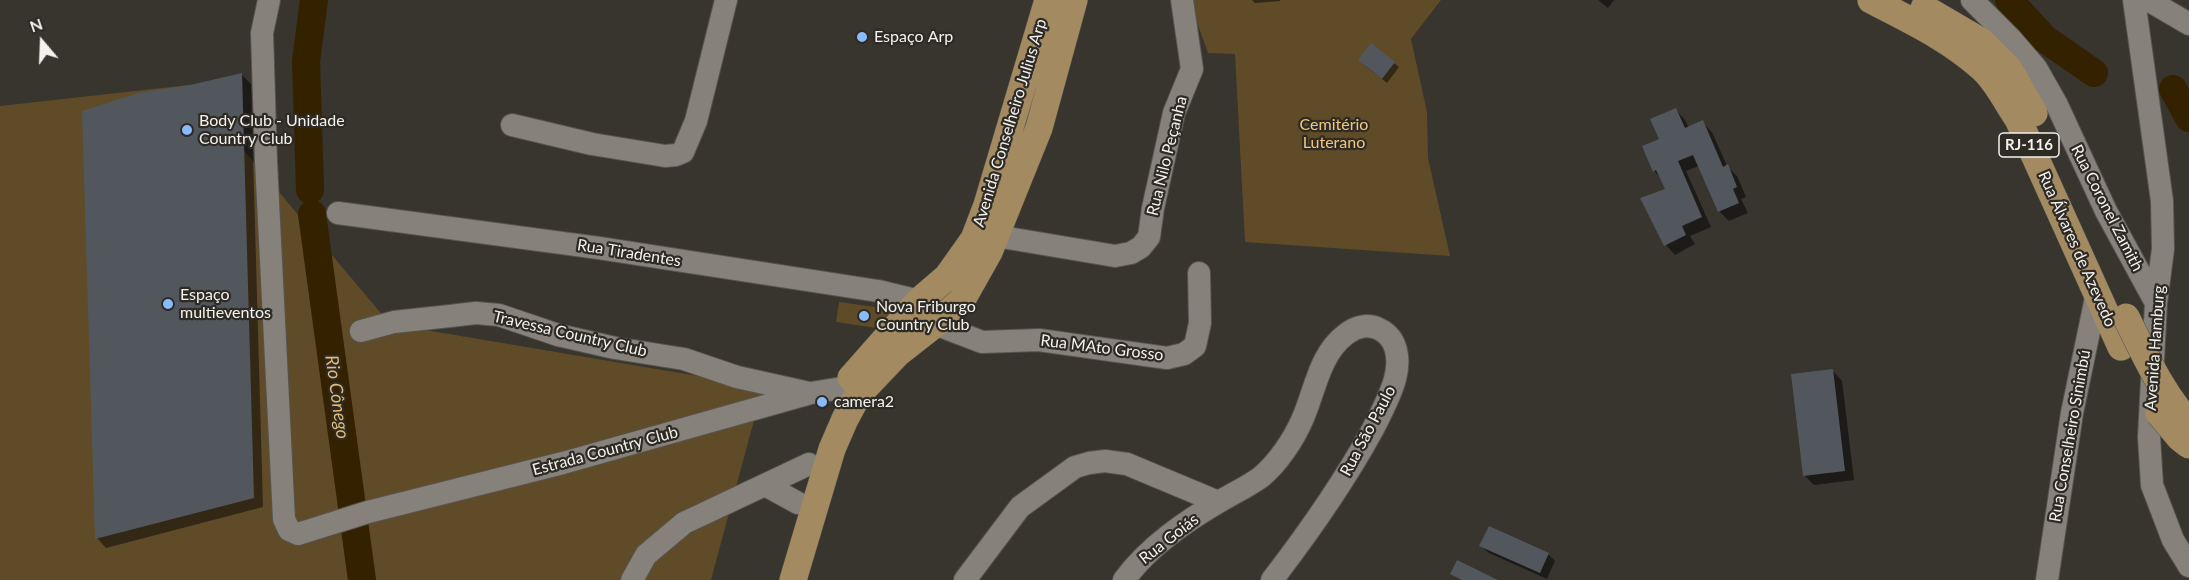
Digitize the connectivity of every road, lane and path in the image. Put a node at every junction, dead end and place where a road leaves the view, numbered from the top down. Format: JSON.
{"nodes":[{"id":1,"x":270,"y":0,"type":"edge"},
{"id":2,"x":726,"y":0,"type":"edge"},
{"id":3,"x":1048,"y":0,"type":"edge"},
{"id":4,"x":1074,"y":0,"type":"edge"},
{"id":5,"x":1182,"y":0,"type":"edge"},
{"id":6,"x":1871,"y":0,"type":"edge"},
{"id":7,"x":1909,"y":0,"type":"edge"},
{"id":8,"x":1972,"y":0,"type":"edge"},
{"id":9,"x":2134,"y":0,"type":"edge"},
{"id":10,"x":2148,"y":0,"type":"edge"},
{"id":11,"x":2189,"y":24,"type":"edge"},
{"id":12,"x":512,"y":125,"type":"dead end"},
{"id":13,"x":338,"y":213,"type":"dead end"},
{"id":14,"x":996,"y":236,"type":"junction"},
{"id":15,"x":1199,"y":273,"type":"dead end"},
{"id":16,"x":2097,"y":293,"type":"junction"},
{"id":17,"x":919,"y":301,"type":"junction"},
{"id":18,"x":2157,"y":303,"type":"junction"},
{"id":19,"x":935,"y":324,"type":"junction"},
{"id":20,"x":361,"y":331,"type":"dead end"},
{"id":21,"x":842,"y":388,"type":"junction"},
{"id":22,"x":812,"y":393,"type":"junction"},
{"id":23,"x":2189,"y":423,"type":"edge"},
{"id":24,"x":2189,"y":445,"type":"edge"},
{"id":25,"x":809,"y":464,"type":"junction"},
{"id":26,"x":765,"y":485,"type":"junction"},
{"id":27,"x":1218,"y":502,"type":"junction"},
{"id":28,"x":798,"y":503,"type":"junction"},
{"id":29,"x":2189,"y":566,"type":"edge"},
{"id":30,"x":632,"y":580,"type":"edge"},
{"id":31,"x":775,"y":580,"type":"edge"},
{"id":32,"x":793,"y":580,"type":"edge"},
{"id":33,"x":965,"y":580,"type":"edge"},
{"id":34,"x":1124,"y":580,"type":"edge"},
{"id":35,"x":1272,"y":580,"type":"edge"},
{"id":36,"x":2047,"y":580,"type":"edge"}],
"edges":[{"from":1,"to":22,"type":"street","name":"Estrada Country Club"},
{"from":2,"to":12,"type":"street"},
{"from":3,"to":17,"type":"main road","name":"Avenida Conselheiro Julius Arp"},
{"from":4,"to":14,"type":"main road","name":"Avenida Conselheiro Julius Arp"},
{"from":5,"to":14,"type":"street","name":"Rua Nilo Peçanha"},
{"from":6,"to":16,"type":"main road","name":"Rua Álvares de Azevedo","number":"RJ-116"},
{"from":7,"to":23,"type":"main road","name":"Rua Álvares de Azevedo","number":"RJ-116","bridge":true},
{"from":8,"to":18,"type":"street","name":"Rua Coronel Zamith"},
{"from":9,"to":18,"type":"street","name":"Avenida Hamburg"},
{"from":10,"to":11,"type":"street"},
{"from":13,"to":17,"type":"street","name":"Rua Tiradentes"},
{"from":14,"to":19,"type":"main road","name":"Avenida Conselheiro Julius Arp"},
{"from":15,"to":19,"type":"street","name":"Rua MAto Grosso"},
{"from":16,"to":24,"type":"main road","name":"Rua Álvares de Azevedo","number":"RJ-116","bridge":true},
{"from":16,"to":36,"type":"street","name":"Rua Conselheiro Sinimbú"},
{"from":17,"to":21,"type":"main road","name":"Avenida Conselheiro Julius Arp"},
{"from":18,"to":29,"type":"street","name":"Avenida Hamburg"},
{"from":19,"to":32,"type":"main road","name":"Avenida Conselheiro Julius Arp"},
{"from":20,"to":22,"type":"street","name":"Travessa Country Club"},
{"from":21,"to":22,"type":"street","name":"Estrada Country Club"},
{"from":21,"to":25,"type":"main road","name":"Avenida Conselheiro Julius Arp"},
{"from":25,"to":26,"type":"street"},
{"from":25,"to":28,"type":"main road","name":"Avenida Conselheiro Julius Arp"},
{"from":26,"to":28,"type":"street"},
{"from":26,"to":30,"type":"street"},
{"from":27,"to":33,"type":"street"},
{"from":27,"to":34,"type":"street","name":"Rua Goiás"},
{"from":27,"to":35,"type":"street","name":"Rua São Paulo"},
{"from":28,"to":31,"type":"main road","name":"Avenida Conselheiro Julius Arp"}]}
